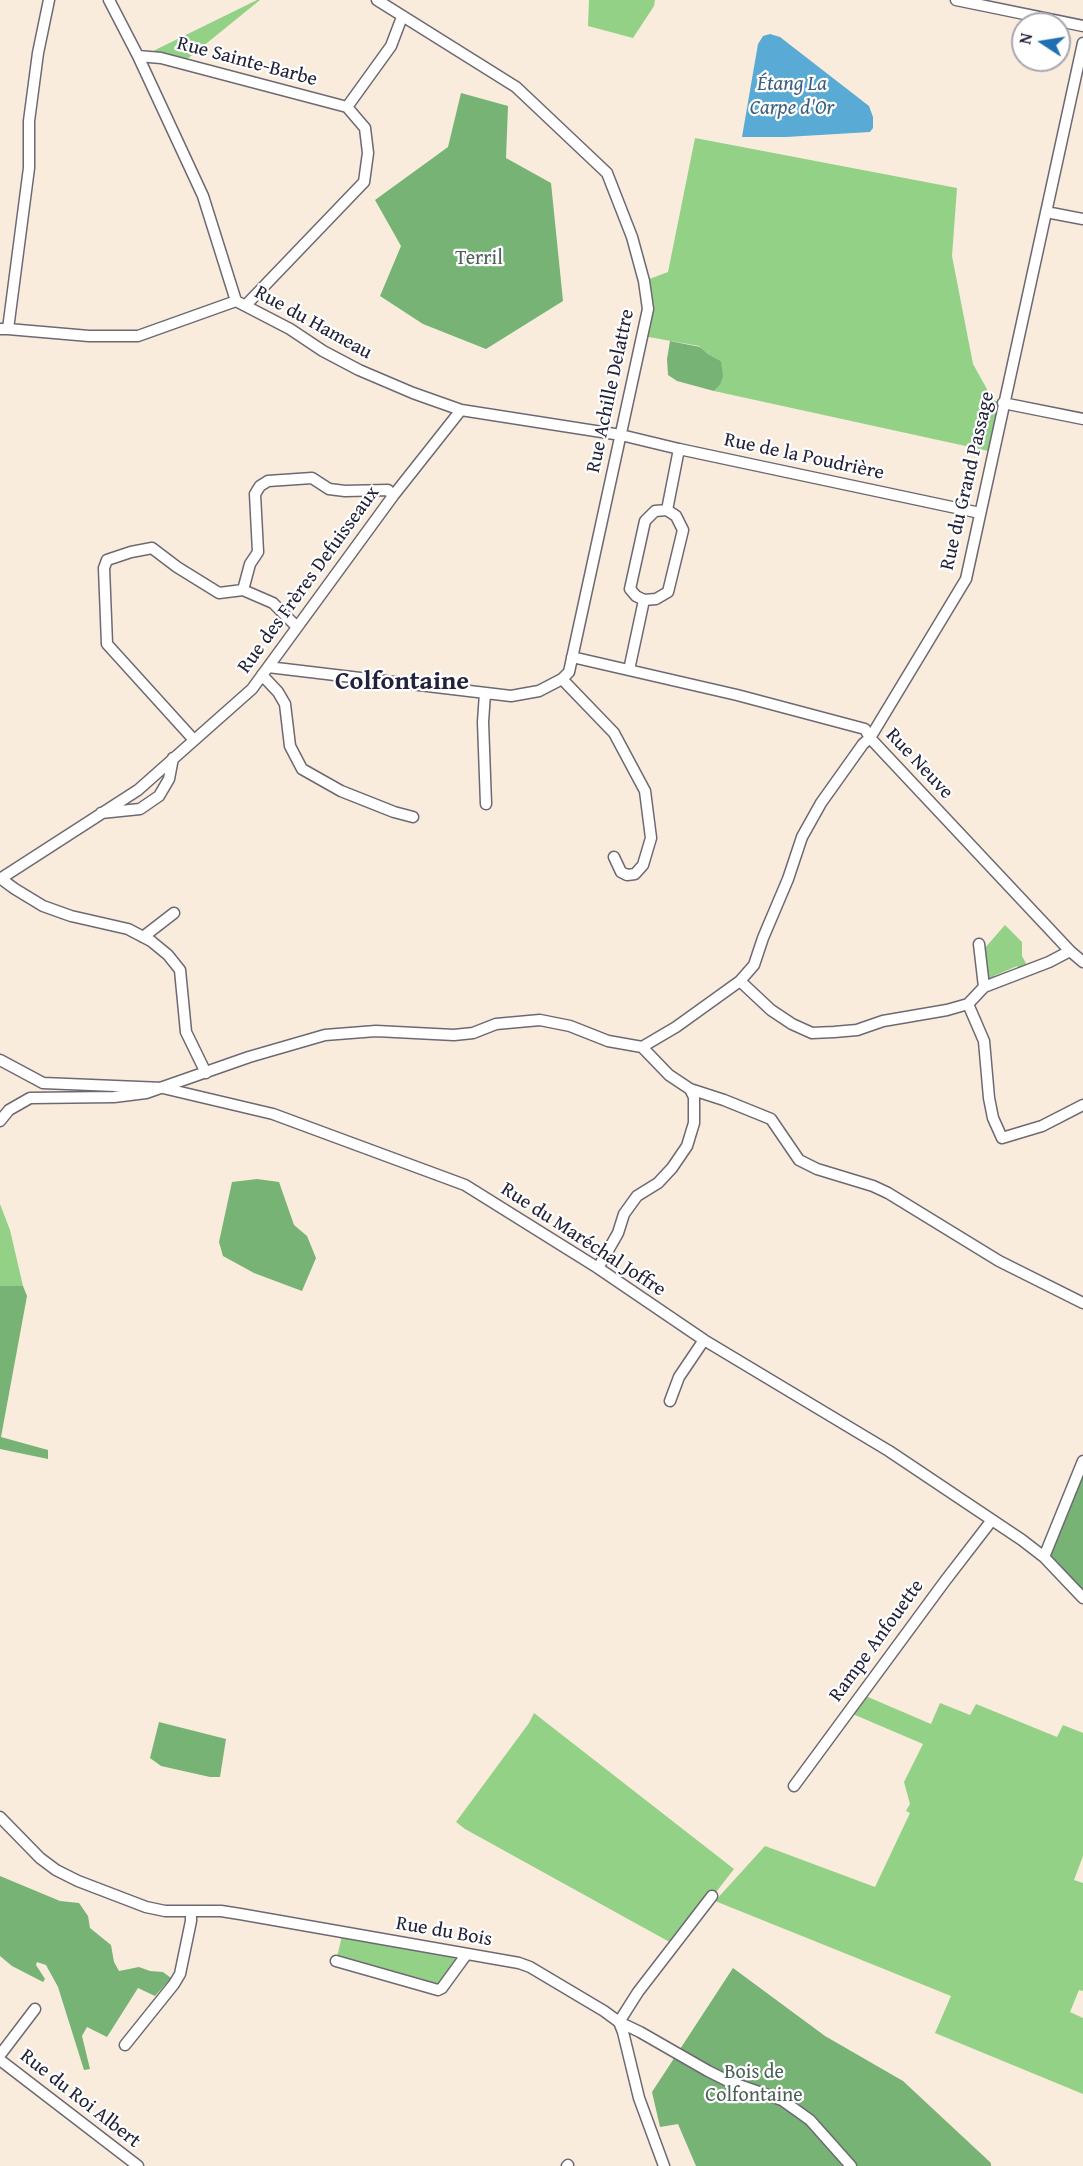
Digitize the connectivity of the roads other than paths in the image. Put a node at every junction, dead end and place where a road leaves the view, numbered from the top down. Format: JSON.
{"nodes":[{"id":1,"x":49,"y":0,"type":"edge"},
{"id":2,"x":109,"y":0,"type":"edge"},
{"id":3,"x":377,"y":0,"type":"edge"},
{"id":4,"x":956,"y":0,"type":"edge"},
{"id":5,"x":402,"y":17,"type":"junction"},
{"id":6,"x":1083,"y":26,"type":"edge"},
{"id":7,"x":1083,"y":43,"type":"edge"},
{"id":8,"x":138,"y":56,"type":"junction"},
{"id":9,"x":346,"y":107,"type":"junction"},
{"id":10,"x":1046,"y":212,"type":"junction"},
{"id":11,"x":1083,"y":219,"type":"edge"},
{"id":12,"x":241,"y":303,"type":"junction"},
{"id":13,"x":4,"y":329,"type":"edge"},
{"id":14,"x":1003,"y":403,"type":"junction"},
{"id":15,"x":461,"y":410,"type":"junction"},
{"id":16,"x":1083,"y":419,"type":"edge"},
{"id":17,"x":621,"y":435,"type":"junction"},
{"id":18,"x":679,"y":449,"type":"junction"},
{"id":19,"x":393,"y":496,"type":"junction"},
{"id":20,"x":667,"y":510,"type":"junction"},
{"id":21,"x":980,"y":513,"type":"junction"},
{"id":22,"x":243,"y":590,"type":"junction"},
{"id":23,"x":644,"y":600,"type":"junction"},
{"id":24,"x":297,"y":627,"type":"junction"},
{"id":25,"x":572,"y":657,"type":"junction"},
{"id":26,"x":628,"y":670,"type":"junction"},
{"id":27,"x":265,"y":671,"type":"junction"},
{"id":28,"x":562,"y":680,"type":"junction"},
{"id":29,"x":485,"y":693,"type":"junction"},
{"id":30,"x":870,"y":738,"type":"junction"},
{"id":31,"x":194,"y":740,"type":"junction"},
{"id":32,"x":173,"y":758,"type":"junction"},
{"id":33,"x":486,"y":804,"type":"dead end"},
{"id":34,"x":101,"y":813,"type":"junction"},
{"id":35,"x":413,"y":817,"type":"dead end"},
{"id":36,"x":614,"y":857,"type":"dead end"},
{"id":37,"x":0,"y":879,"type":"edge"},
{"id":38,"x":174,"y":913,"type":"dead end"},
{"id":39,"x":143,"y":937,"type":"junction"},
{"id":40,"x":979,"y":944,"type":"dead end"},
{"id":41,"x":1070,"y":951,"type":"junction"},
{"id":42,"x":1083,"y":962,"type":"edge"},
{"id":43,"x":740,"y":981,"type":"junction"},
{"id":44,"x":984,"y":987,"type":"junction"},
{"id":45,"x":968,"y":1004,"type":"junction"},
{"id":46,"x":642,"y":1047,"type":"junction"},
{"id":47,"x":0,"y":1060,"type":"edge"},
{"id":48,"x":206,"y":1073,"type":"junction"},
{"id":49,"x":163,"y":1088,"type":"junction"},
{"id":50,"x":690,"y":1089,"type":"junction"},
{"id":51,"x":1083,"y":1104,"type":"edge"},
{"id":52,"x":0,"y":1121,"type":"edge"},
{"id":53,"x":598,"y":1268,"type":"junction"},
{"id":54,"x":1083,"y":1303,"type":"edge"},
{"id":55,"x":704,"y":1340,"type":"junction"},
{"id":56,"x":670,"y":1401,"type":"dead end"},
{"id":57,"x":1083,"y":1461,"type":"edge"},
{"id":58,"x":992,"y":1520,"type":"junction"},
{"id":59,"x":1044,"y":1557,"type":"junction"},
{"id":60,"x":1083,"y":1598,"type":"edge"},
{"id":61,"x":794,"y":1786,"type":"dead end"},
{"id":62,"x":0,"y":1817,"type":"edge"},
{"id":63,"x":712,"y":1896,"type":"dead end"},
{"id":64,"x":191,"y":1912,"type":"junction"},
{"id":65,"x":466,"y":1955,"type":"junction"},
{"id":66,"x":336,"y":1961,"type":"dead end"},
{"id":67,"x":35,"y":2009,"type":"dead end"},
{"id":68,"x":619,"y":2022,"type":"junction"},
{"id":69,"x":125,"y":2045,"type":"dead end"},
{"id":70,"x":0,"y":2055,"type":"edge"},
{"id":71,"x":0,"y":2060,"type":"edge"},
{"id":72,"x":138,"y":2166,"type":"edge"},
{"id":73,"x":663,"y":2166,"type":"edge"},
{"id":74,"x":850,"y":2166,"type":"edge"}],
"edges":[{"from":1,"to":13,"type":"street"},
{"from":2,"to":8,"type":"street","name":"Rue du Hameau"},
{"from":3,"to":5,"type":"street","name":"Rue Achille Delattre"},
{"from":4,"to":6,"type":"street"},
{"from":5,"to":9,"type":"street"},
{"from":5,"to":17,"type":"street","name":"Rue Achille Delattre"},
{"from":7,"to":10,"type":"street","name":"Rue du Grand Passage"},
{"from":8,"to":9,"type":"street","name":"Rue Sainte-Barbe"},
{"from":8,"to":12,"type":"street","name":"Rue du Hameau"},
{"from":9,"to":12,"type":"street"},
{"from":10,"to":11,"type":"street"},
{"from":10,"to":14,"type":"street","name":"Rue du Grand Passage"},
{"from":12,"to":13,"type":"street"},
{"from":12,"to":15,"type":"street","name":"Rue du Hameau"},
{"from":14,"to":16,"type":"street"},
{"from":14,"to":21,"type":"street","name":"Rue du Grand Passage"},
{"from":15,"to":17,"type":"street","name":"Rue du Hameau"},
{"from":15,"to":19,"type":"street","name":"Rue des Frères Defuisseaux"},
{"from":17,"to":18,"type":"street","name":"Rue de la Poudrière"},
{"from":17,"to":25,"type":"street","name":"Rue Achille Delattre"},
{"from":18,"to":20,"type":"street"},
{"from":18,"to":21,"type":"street","name":"Rue de la Poudrière"},
{"from":19,"to":22,"type":"street"},
{"from":19,"to":24,"type":"street","name":"Rue des Frères Defuisseaux"},
{"from":20,"to":23,"type":"street"},
{"from":20,"to":23,"type":"street"},
{"from":21,"to":30,"type":"street","name":"Rue du Grand Passage"},
{"from":22,"to":24,"type":"street"},
{"from":22,"to":31,"type":"street"},
{"from":23,"to":26,"type":"street"},
{"from":24,"to":27,"type":"street","name":"Rue des Frères Defuisseaux"},
{"from":25,"to":26,"type":"street","name":"Rue Neuve"},
{"from":25,"to":28,"type":"street","name":"Rue Achille Delattre"},
{"from":26,"to":30,"type":"street","name":"Rue Neuve"},
{"from":27,"to":29,"type":"street"},
{"from":27,"to":31,"type":"street","name":"Rue des Frères Defuisseaux"},
{"from":27,"to":35,"type":"street"},
{"from":28,"to":29,"type":"street"},
{"from":28,"to":36,"type":"street"},
{"from":29,"to":33,"type":"street"},
{"from":30,"to":41,"type":"street","name":"Rue Neuve"},
{"from":30,"to":43,"type":"street","name":"Rue du Grand Passage"},
{"from":31,"to":32,"type":"street","name":"Rue des Frères Defuisseaux"},
{"from":32,"to":34,"type":"street","name":"Rue des Frères Defuisseaux"},
{"from":32,"to":34,"type":"street","name":"Rue des Frères Defuisseaux"},
{"from":34,"to":37,"type":"street","name":"Rue des Frères Defuisseaux"},
{"from":37,"to":39,"type":"street"},
{"from":38,"to":39,"type":"street"},
{"from":39,"to":48,"type":"street"},
{"from":40,"to":44,"type":"street"},
{"from":41,"to":42,"type":"street","name":"Rue Neuve"},
{"from":41,"to":44,"type":"street"},
{"from":43,"to":45,"type":"street"},
{"from":43,"to":46,"type":"street","name":"Rue du Grand Passage"},
{"from":44,"to":45,"type":"street"},
{"from":45,"to":51,"type":"street"},
{"from":46,"to":48,"type":"street"},
{"from":46,"to":50,"type":"street"},
{"from":47,"to":49,"type":"street","name":"Rue du Maréchal Joffre"},
{"from":48,"to":49,"type":"street"},
{"from":49,"to":52,"type":"street"},
{"from":49,"to":53,"type":"street","name":"Rue du Maréchal Joffre"},
{"from":50,"to":53,"type":"street"},
{"from":50,"to":54,"type":"street"},
{"from":53,"to":55,"type":"street","name":"Rue du Maréchal Joffre"},
{"from":55,"to":56,"type":"street"},
{"from":55,"to":58,"type":"street","name":"Rue du Maréchal Joffre"},
{"from":57,"to":59,"type":"street"},
{"from":58,"to":59,"type":"street","name":"Rue du Maréchal Joffre"},
{"from":58,"to":61,"type":"street","name":"Rampe Anfouette"},
{"from":59,"to":60,"type":"street","name":"Rue du Maréchal Joffre"},
{"from":62,"to":64,"type":"street","name":"Rue du Bois"},
{"from":63,"to":68,"type":"street"},
{"from":64,"to":65,"type":"street","name":"Rue du Bois"},
{"from":64,"to":69,"type":"street"},
{"from":65,"to":66,"type":"street"},
{"from":65,"to":68,"type":"street","name":"Rue du Bois"},
{"from":67,"to":70,"type":"street"},
{"from":68,"to":73,"type":"street"},
{"from":68,"to":74,"type":"street","name":"Rue du Bois"},
{"from":71,"to":72,"type":"street","name":"Rue du Roi Albert"}]}
